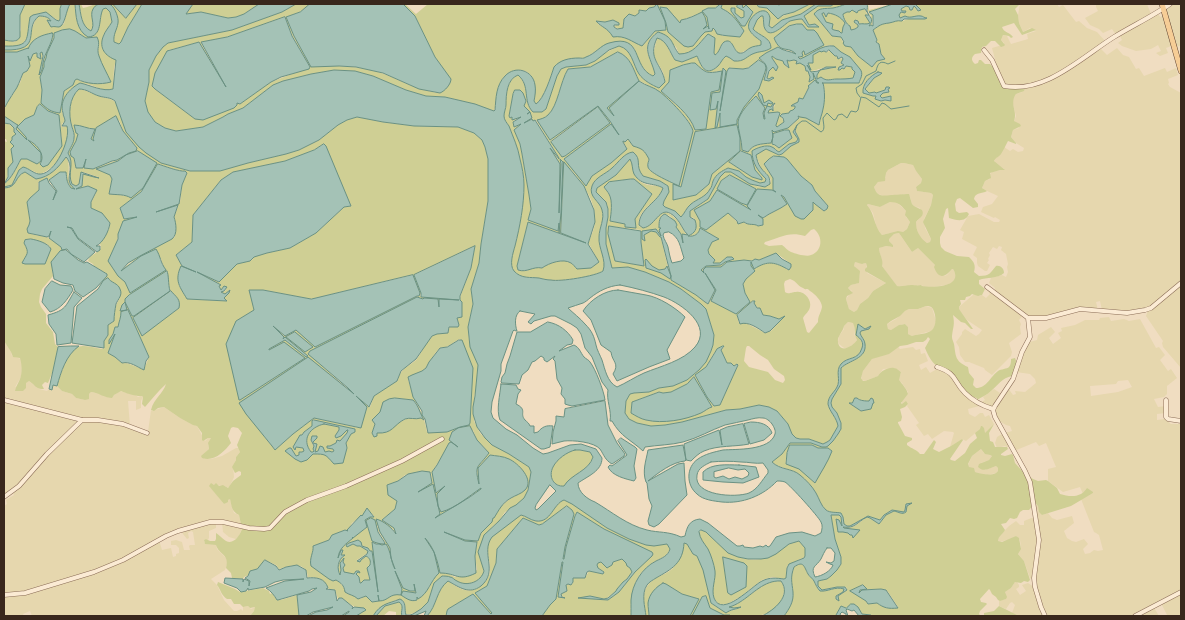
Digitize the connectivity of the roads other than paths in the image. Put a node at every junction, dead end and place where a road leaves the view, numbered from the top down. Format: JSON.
{"nodes":[{"id":1,"x":1170,"y":4,"type":"edge"},
{"id":2,"x":1163,"y":6,"type":"edge"},
{"id":3,"x":984,"y":50,"type":"dead end"},
{"id":4,"x":1181,"y":70,"type":"edge"},
{"id":5,"x":1181,"y":283,"type":"edge"},
{"id":6,"x":986,"y":287,"type":"dead end"},
{"id":7,"x":1028,"y":318,"type":"junction"},
{"id":8,"x":936,"y":367,"type":"dead end"},
{"id":9,"x":4,"y":400,"type":"edge"},
{"id":10,"x":1166,"y":400,"type":"dead end"},
{"id":11,"x":993,"y":409,"type":"junction"},
{"id":12,"x":82,"y":420,"type":"junction"},
{"id":13,"x":1181,"y":421,"type":"edge"},
{"id":14,"x":147,"y":433,"type":"dead end"},
{"id":15,"x":442,"y":439,"type":"dead end"},
{"id":16,"x":4,"y":497,"type":"edge"},
{"id":17,"x":1181,"y":592,"type":"edge"},
{"id":18,"x":4,"y":595,"type":"edge"},
{"id":19,"x":1046,"y":616,"type":"edge"},
{"id":20,"x":1135,"y":616,"type":"edge"}],
"edges":[{"from":1,"to":2,"type":"street"},
{"from":2,"to":3,"type":"street"},
{"from":2,"to":4,"type":"main road"},
{"from":5,"to":7,"type":"street"},
{"from":6,"to":7,"type":"street"},
{"from":7,"to":11,"type":"street"},
{"from":8,"to":11,"type":"street"},
{"from":9,"to":12,"type":"street"},
{"from":10,"to":13,"type":"street"},
{"from":11,"to":19,"type":"street"},
{"from":12,"to":14,"type":"street"},
{"from":12,"to":16,"type":"street"},
{"from":15,"to":18,"type":"street"},
{"from":17,"to":20,"type":"street"}]}
